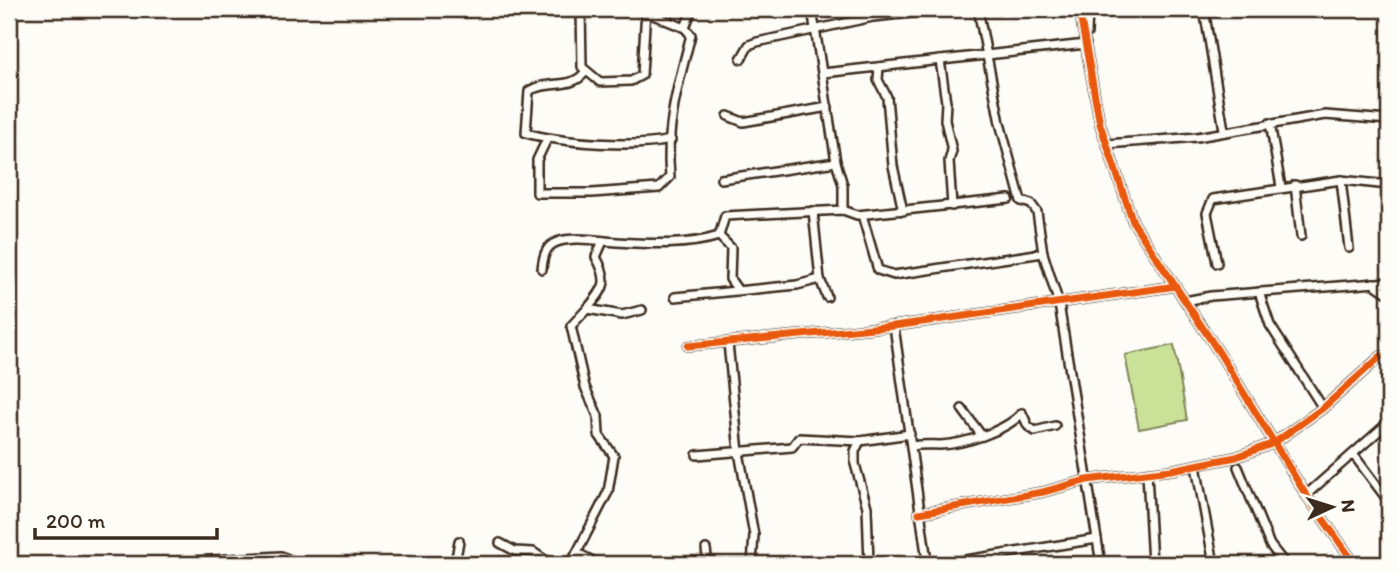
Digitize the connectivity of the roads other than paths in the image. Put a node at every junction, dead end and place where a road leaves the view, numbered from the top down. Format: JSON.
{"nodes":[{"id":1,"x":581,"y":9,"type":"edge"},
{"id":2,"x":646,"y":9,"type":"edge"},
{"id":3,"x":692,"y":9,"type":"edge"},
{"id":4,"x":812,"y":9,"type":"edge"},
{"id":5,"x":949,"y":9,"type":"edge"},
{"id":6,"x":978,"y":9,"type":"edge"},
{"id":7,"x":1079,"y":9,"type":"edge"},
{"id":8,"x":1088,"y":9,"type":"edge"},
{"id":9,"x":1204,"y":9,"type":"edge"},
{"id":10,"x":923,"y":10,"type":"edge"},
{"id":11,"x":872,"y":13,"type":"edge"},
{"id":12,"x":685,"y":28,"type":"junction"},
{"id":13,"x":817,"y":28,"type":"junction"},
{"id":14,"x":1086,"y":44,"type":"junction"},
{"id":15,"x":988,"y":55,"type":"junction"},
{"id":16,"x":741,"y":59,"type":"dead end"},
{"id":17,"x":940,"y":60,"type":"junction"},
{"id":18,"x":879,"y":67,"type":"junction"},
{"id":19,"x":585,"y":72,"type":"junction"},
{"id":20,"x":823,"y":73,"type":"junction"},
{"id":21,"x":828,"y":107,"type":"junction"},
{"id":22,"x":728,"y":116,"type":"dead end"},
{"id":23,"x":1389,"y":120,"type":"edge"},
{"id":24,"x":1270,"y":123,"type":"junction"},
{"id":25,"x":1224,"y":130,"type":"junction"},
{"id":26,"x":547,"y":139,"type":"junction"},
{"id":27,"x":671,"y":140,"type":"junction"},
{"id":28,"x":1107,"y":144,"type":"junction"},
{"id":29,"x":836,"y":162,"type":"junction"},
{"id":30,"x":721,"y":179,"type":"dead end"},
{"id":31,"x":1340,"y":180,"type":"junction"},
{"id":32,"x":1295,"y":185,"type":"junction"},
{"id":33,"x":1389,"y":185,"type":"edge"},
{"id":34,"x":1281,"y":187,"type":"junction"},
{"id":35,"x":1009,"y":199,"type":"dead end"},
{"id":36,"x":952,"y":206,"type":"junction"},
{"id":37,"x":843,"y":210,"type":"junction"},
{"id":38,"x":813,"y":211,"type":"junction"},
{"id":39,"x":903,"y":211,"type":"junction"},
{"id":40,"x":862,"y":215,"type":"junction"},
{"id":41,"x":719,"y":236,"type":"junction"},
{"id":42,"x":1301,"y":236,"type":"dead end"},
{"id":43,"x":603,"y":241,"type":"junction"},
{"id":44,"x":1349,"y":248,"type":"dead end"},
{"id":45,"x":1043,"y":253,"type":"junction"},
{"id":46,"x":1217,"y":263,"type":"dead end"},
{"id":47,"x":542,"y":269,"type":"dead end"},
{"id":48,"x":820,"y":279,"type":"junction"},
{"id":49,"x":1389,"y":282,"type":"edge"},
{"id":50,"x":1373,"y":284,"type":"junction"},
{"id":51,"x":1175,"y":286,"type":"junction"},
{"id":52,"x":737,"y":289,"type":"junction"},
{"id":53,"x":1259,"y":292,"type":"junction"},
{"id":54,"x":1389,"y":294,"type":"edge"},
{"id":55,"x":675,"y":297,"type":"dead end"},
{"id":56,"x":827,"y":297,"type":"dead end"},
{"id":57,"x":1185,"y":301,"type":"junction"},
{"id":58,"x":1059,"y":304,"type":"junction"},
{"id":59,"x":587,"y":309,"type":"junction"},
{"id":60,"x":642,"y":310,"type":"dead end"},
{"id":61,"x":894,"y":327,"type":"junction"},
{"id":62,"x":728,"y":343,"type":"junction"},
{"id":63,"x":688,"y":346,"type":"dead end"},
{"id":64,"x":1389,"y":356,"type":"edge"},
{"id":65,"x":1323,"y":408,"type":"junction"},
{"id":66,"x":962,"y":409,"type":"dead end"},
{"id":67,"x":1389,"y":422,"type":"edge"},
{"id":68,"x":1055,"y":426,"type":"dead end"},
{"id":69,"x":910,"y":434,"type":"junction"},
{"id":70,"x":982,"y":436,"type":"junction"},
{"id":71,"x":860,"y":441,"type":"junction"},
{"id":72,"x":1274,"y":443,"type":"junction"},
{"id":73,"x":912,"y":446,"type":"junction"},
{"id":74,"x":739,"y":452,"type":"junction"},
{"id":75,"x":1353,"y":454,"type":"junction"},
{"id":76,"x":697,"y":455,"type":"dead end"},
{"id":77,"x":1196,"y":466,"type":"junction"},
{"id":78,"x":1238,"y":467,"type":"dead end"},
{"id":79,"x":1147,"y":473,"type":"junction"},
{"id":80,"x":1087,"y":480,"type":"junction"},
{"id":81,"x":1306,"y":495,"type":"junction"},
{"id":82,"x":1389,"y":502,"type":"edge"},
{"id":83,"x":919,"y":513,"type":"junction"},
{"id":84,"x":1097,"y":539,"type":"junction"},
{"id":85,"x":459,"y":541,"type":"dead end"},
{"id":86,"x":500,"y":542,"type":"dead end"},
{"id":87,"x":706,"y":549,"type":"dead end"},
{"id":88,"x":577,"y":553,"type":"junction"},
{"id":89,"x":591,"y":560,"type":"dead end"},
{"id":90,"x":294,"y":563,"type":"edge"},
{"id":91,"x":953,"y":563,"type":"edge"},
{"id":92,"x":142,"y":564,"type":"edge"},
{"id":93,"x":330,"y":564,"type":"edge"},
{"id":94,"x":459,"y":564,"type":"edge"},
{"id":95,"x":551,"y":564,"type":"edge"},
{"id":96,"x":571,"y":564,"type":"edge"},
{"id":97,"x":708,"y":564,"type":"edge"},
{"id":98,"x":752,"y":564,"type":"edge"},
{"id":99,"x":869,"y":564,"type":"edge"},
{"id":100,"x":1101,"y":564,"type":"edge"},
{"id":101,"x":1152,"y":564,"type":"edge"},
{"id":102,"x":1214,"y":564,"type":"edge"},
{"id":103,"x":1284,"y":564,"type":"edge"},
{"id":104,"x":1355,"y":564,"type":"edge"}],
"edges":[{"from":1,"to":19,"type":"street"},
{"from":2,"to":12,"type":"street"},
{"from":2,"to":19,"type":"street"},
{"from":3,"to":12,"type":"street"},
{"from":4,"to":13,"type":"street"},
{"from":5,"to":10,"type":"street"},
{"from":6,"to":15,"type":"street"},
{"from":7,"to":14,"type":"street"},
{"from":8,"to":14,"type":"street"},
{"from":9,"to":25,"type":"street"},
{"from":10,"to":11,"type":"street"},
{"from":11,"to":13,"type":"street"},
{"from":12,"to":27,"type":"street"},
{"from":13,"to":16,"type":"street"},
{"from":13,"to":20,"type":"street"},
{"from":14,"to":15,"type":"street"},
{"from":14,"to":28,"type":"street"},
{"from":15,"to":17,"type":"street"},
{"from":15,"to":45,"type":"street"},
{"from":17,"to":18,"type":"street"},
{"from":17,"to":36,"type":"street"},
{"from":18,"to":20,"type":"street"},
{"from":18,"to":39,"type":"street"},
{"from":19,"to":26,"type":"street"},
{"from":20,"to":21,"type":"street"},
{"from":21,"to":22,"type":"street"},
{"from":21,"to":29,"type":"street"},
{"from":23,"to":24,"type":"street"},
{"from":24,"to":25,"type":"street"},
{"from":24,"to":34,"type":"street"},
{"from":25,"to":28,"type":"street"},
{"from":26,"to":27,"type":"street"},
{"from":26,"to":27,"type":"street"},
{"from":28,"to":51,"type":"street"},
{"from":29,"to":30,"type":"street"},
{"from":29,"to":37,"type":"street"},
{"from":31,"to":32,"type":"street"},
{"from":31,"to":33,"type":"street"},
{"from":31,"to":44,"type":"street"},
{"from":32,"to":34,"type":"street"},
{"from":32,"to":42,"type":"street"},
{"from":34,"to":46,"type":"street"},
{"from":35,"to":36,"type":"street"},
{"from":36,"to":39,"type":"street"},
{"from":37,"to":38,"type":"street"},
{"from":37,"to":40,"type":"street"},
{"from":38,"to":41,"type":"street"},
{"from":38,"to":48,"type":"street"},
{"from":39,"to":40,"type":"street"},
{"from":40,"to":45,"type":"street"},
{"from":41,"to":43,"type":"street"},
{"from":41,"to":52,"type":"street"},
{"from":43,"to":47,"type":"street"},
{"from":43,"to":59,"type":"street"},
{"from":45,"to":58,"type":"street"},
{"from":48,"to":52,"type":"street"},
{"from":48,"to":56,"type":"street"},
{"from":49,"to":50,"type":"street"},
{"from":50,"to":53,"type":"street"},
{"from":50,"to":54,"type":"street"},
{"from":51,"to":57,"type":"street"},
{"from":51,"to":58,"type":"street"},
{"from":52,"to":55,"type":"street"},
{"from":53,"to":57,"type":"street"},
{"from":53,"to":65,"type":"street"},
{"from":57,"to":72,"type":"street"},
{"from":58,"to":61,"type":"street"},
{"from":58,"to":80,"type":"street"},
{"from":59,"to":60,"type":"street"},
{"from":59,"to":88,"type":"street"},
{"from":61,"to":62,"type":"street"},
{"from":61,"to":69,"type":"street"},
{"from":62,"to":63,"type":"street"},
{"from":62,"to":74,"type":"street"},
{"from":64,"to":65,"type":"street"},
{"from":65,"to":72,"type":"street"},
{"from":66,"to":70,"type":"street"},
{"from":67,"to":75,"type":"street"},
{"from":68,"to":70,"type":"street"},
{"from":69,"to":71,"type":"street"},
{"from":69,"to":73,"type":"street"},
{"from":70,"to":73,"type":"street"},
{"from":71,"to":74,"type":"street"},
{"from":71,"to":99,"type":"street"},
{"from":72,"to":77,"type":"street"},
{"from":72,"to":81,"type":"street"},
{"from":73,"to":83,"type":"street"},
{"from":74,"to":76,"type":"street"},
{"from":74,"to":98,"type":"street"},
{"from":75,"to":81,"type":"street"},
{"from":75,"to":82,"type":"street"},
{"from":77,"to":79,"type":"street"},
{"from":77,"to":102,"type":"street"},
{"from":78,"to":103,"type":"street"},
{"from":79,"to":80,"type":"street"},
{"from":79,"to":101,"type":"street"},
{"from":80,"to":83,"type":"street"},
{"from":80,"to":84,"type":"street"},
{"from":81,"to":104,"type":"street"},
{"from":83,"to":91,"type":"street"},
{"from":84,"to":91,"type":"street"},
{"from":84,"to":100,"type":"street"},
{"from":85,"to":94,"type":"street"},
{"from":86,"to":95,"type":"street"},
{"from":87,"to":97,"type":"street"},
{"from":88,"to":89,"type":"street"},
{"from":88,"to":96,"type":"street"},
{"from":90,"to":92,"type":"street"},
{"from":90,"to":93,"type":"street"}]}
